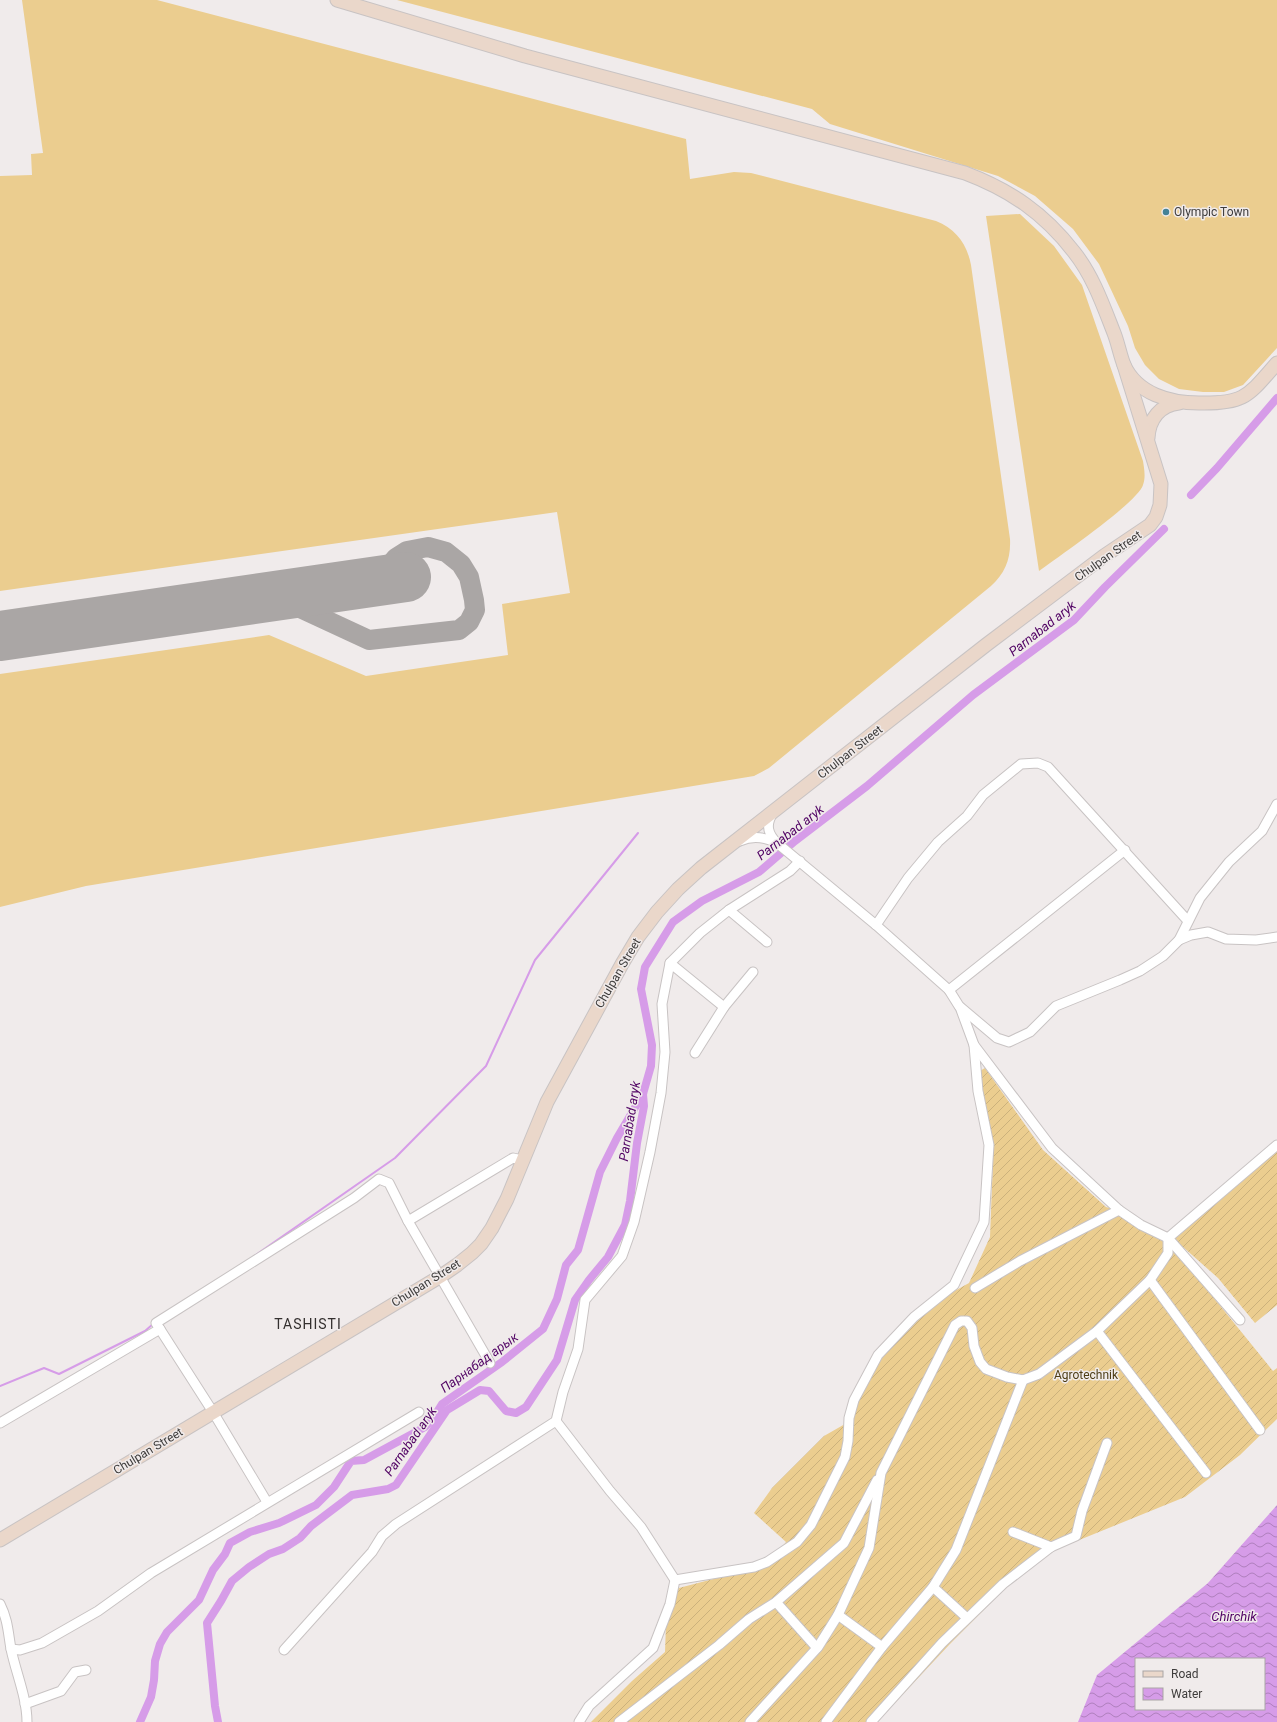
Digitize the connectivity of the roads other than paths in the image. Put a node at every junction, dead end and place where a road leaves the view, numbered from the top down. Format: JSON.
{"nodes":[{"id":1,"x":337,"y":0,"type":"edge"},
{"id":2,"x":1277,"y":363,"type":"edge"},
{"id":3,"x":1124,"y":365,"type":"junction"},
{"id":4,"x":1183,"y":403,"type":"junction"},
{"id":5,"x":1148,"y":442,"type":"junction"},
{"id":6,"x":1277,"y":804,"type":"edge"},
{"id":7,"x":776,"y":809,"type":"junction"},
{"id":8,"x":777,"y":843,"type":"junction"},
{"id":9,"x":728,"y":847,"type":"junction"},
{"id":10,"x":1125,"y":850,"type":"junction"},
{"id":11,"x":797,"y":858,"type":"junction"},
{"id":12,"x":729,"y":910,"type":"junction"},
{"id":13,"x":1188,"y":921,"type":"junction"},
{"id":14,"x":876,"y":925,"type":"junction"},
{"id":15,"x":1277,"y":937,"type":"edge"},
{"id":16,"x":1178,"y":940,"type":"junction"},
{"id":17,"x":767,"y":942,"type":"dead end"},
{"id":18,"x":670,"y":963,"type":"junction"},
{"id":19,"x":753,"y":972,"type":"dead end"},
{"id":20,"x":949,"y":990,"type":"junction"},
{"id":21,"x":959,"y":1006,"type":"junction"},
{"id":22,"x":724,"y":1007,"type":"junction"},
{"id":23,"x":974,"y":1045,"type":"junction"},
{"id":24,"x":695,"y":1054,"type":"dead end"},
{"id":25,"x":1277,"y":1145,"type":"edge"},
{"id":26,"x":522,"y":1160,"type":"junction"},
{"id":27,"x":1120,"y":1210,"type":"junction"},
{"id":28,"x":408,"y":1221,"type":"junction"},
{"id":29,"x":1168,"y":1238,"type":"junction"},
{"id":30,"x":441,"y":1276,"type":"junction"},
{"id":31,"x":1150,"y":1280,"type":"junction"},
{"id":32,"x":975,"y":1288,"type":"dead end"},
{"id":33,"x":1240,"y":1320,"type":"dead end"},
{"id":34,"x":160,"y":1328,"type":"junction"},
{"id":35,"x":1097,"y":1331,"type":"junction"},
{"id":36,"x":490,"y":1363,"type":"dead end"},
{"id":37,"x":1023,"y":1380,"type":"junction"},
{"id":38,"x":213,"y":1412,"type":"junction"},
{"id":39,"x":419,"y":1412,"type":"dead end"},
{"id":40,"x":556,"y":1421,"type":"junction"},
{"id":41,"x":0,"y":1423,"type":"edge"},
{"id":42,"x":1260,"y":1430,"type":"dead end"},
{"id":43,"x":1107,"y":1443,"type":"dead end"},
{"id":44,"x":881,"y":1473,"type":"junction"},
{"id":45,"x":1206,"y":1473,"type":"dead end"},
{"id":46,"x":267,"y":1502,"type":"junction"},
{"id":47,"x":1013,"y":1532,"type":"dead end"},
{"id":48,"x":0,"y":1540,"type":"edge"},
{"id":49,"x":1051,"y":1547,"type":"junction"},
{"id":50,"x":675,"y":1580,"type":"junction"},
{"id":51,"x":933,"y":1587,"type":"junction"},
{"id":52,"x":776,"y":1602,"type":"junction"},
{"id":53,"x":0,"y":1604,"type":"edge"},
{"id":54,"x":838,"y":1614,"type":"junction"},
{"id":55,"x":968,"y":1618,"type":"junction"},
{"id":56,"x":882,"y":1647,"type":"junction"},
{"id":57,"x":817,"y":1648,"type":"junction"},
{"id":58,"x":11,"y":1649,"type":"junction"},
{"id":59,"x":284,"y":1650,"type":"dead end"},
{"id":60,"x":86,"y":1670,"type":"dead end"},
{"id":61,"x":25,"y":1704,"type":"junction"},
{"id":62,"x":27,"y":1722,"type":"edge"},
{"id":63,"x":579,"y":1722,"type":"edge"},
{"id":64,"x":619,"y":1722,"type":"edge"},
{"id":65,"x":750,"y":1722,"type":"edge"},
{"id":66,"x":826,"y":1722,"type":"edge"},
{"id":67,"x":872,"y":1722,"type":"edge"}],
"edges":[{"from":1,"to":3,"type":"main road","name":"Chulpan Street"},
{"from":2,"to":4,"type":"main road"},
{"from":3,"to":4,"type":"main road"},
{"from":3,"to":5,"type":"main road","name":"Chulpan Street"},
{"from":4,"to":5,"type":"main road"},
{"from":5,"to":7,"type":"main road","name":"Chulpan Street"},
{"from":6,"to":13,"type":"street"},
{"from":7,"to":8,"type":"street"},
{"from":7,"to":9,"type":"main road","name":"Chulpan Street"},
{"from":8,"to":9,"type":"street"},
{"from":8,"to":11,"type":"street"},
{"from":9,"to":26,"type":"main road","name":"Chulpan Street"},
{"from":10,"to":13,"type":"street"},
{"from":10,"to":14,"type":"street"},
{"from":10,"to":20,"type":"street"},
{"from":11,"to":12,"type":"street"},
{"from":11,"to":14,"type":"street"},
{"from":12,"to":17,"type":"street"},
{"from":12,"to":18,"type":"street"},
{"from":13,"to":16,"type":"street"},
{"from":14,"to":20,"type":"street"},
{"from":15,"to":16,"type":"street"},
{"from":16,"to":21,"type":"street"},
{"from":18,"to":22,"type":"street"},
{"from":18,"to":40,"type":"street"},
{"from":19,"to":22,"type":"street"},
{"from":20,"to":21,"type":"street"},
{"from":21,"to":23,"type":"street"},
{"from":22,"to":24,"type":"street"},
{"from":23,"to":27,"type":"street"},
{"from":23,"to":50,"type":"street"},
{"from":25,"to":29,"type":"street"},
{"from":26,"to":28,"type":"street"},
{"from":26,"to":30,"type":"main road","name":"Chulpan Street"},
{"from":27,"to":29,"type":"street"},
{"from":27,"to":32,"type":"street"},
{"from":28,"to":30,"type":"street"},
{"from":28,"to":34,"type":"street"},
{"from":29,"to":31,"type":"street"},
{"from":29,"to":33,"type":"street"},
{"from":30,"to":36,"type":"street"},
{"from":30,"to":38,"type":"main road","name":"Chulpan Street"},
{"from":31,"to":35,"type":"street"},
{"from":31,"to":42,"type":"street"},
{"from":34,"to":38,"type":"street"},
{"from":34,"to":41,"type":"street"},
{"from":35,"to":37,"type":"street"},
{"from":35,"to":45,"type":"street"},
{"from":37,"to":44,"type":"street"},
{"from":37,"to":51,"type":"street"},
{"from":38,"to":46,"type":"street"},
{"from":38,"to":48,"type":"main road","name":"Chulpan Street"},
{"from":39,"to":46,"type":"street"},
{"from":40,"to":50,"type":"street"},
{"from":40,"to":59,"type":"street"},
{"from":43,"to":49,"type":"street"},
{"from":44,"to":52,"type":"street"},
{"from":44,"to":54,"type":"street"},
{"from":46,"to":58,"type":"street"},
{"from":47,"to":49,"type":"street"},
{"from":49,"to":55,"type":"street"},
{"from":50,"to":63,"type":"street"},
{"from":51,"to":55,"type":"street"},
{"from":51,"to":56,"type":"street"},
{"from":52,"to":57,"type":"street"},
{"from":52,"to":64,"type":"street"},
{"from":53,"to":58,"type":"street"},
{"from":54,"to":56,"type":"street"},
{"from":54,"to":57,"type":"street"},
{"from":55,"to":67,"type":"street"},
{"from":56,"to":66,"type":"street"},
{"from":57,"to":65,"type":"street"},
{"from":58,"to":61,"type":"street"},
{"from":60,"to":61,"type":"street"},
{"from":61,"to":62,"type":"street"}]}
